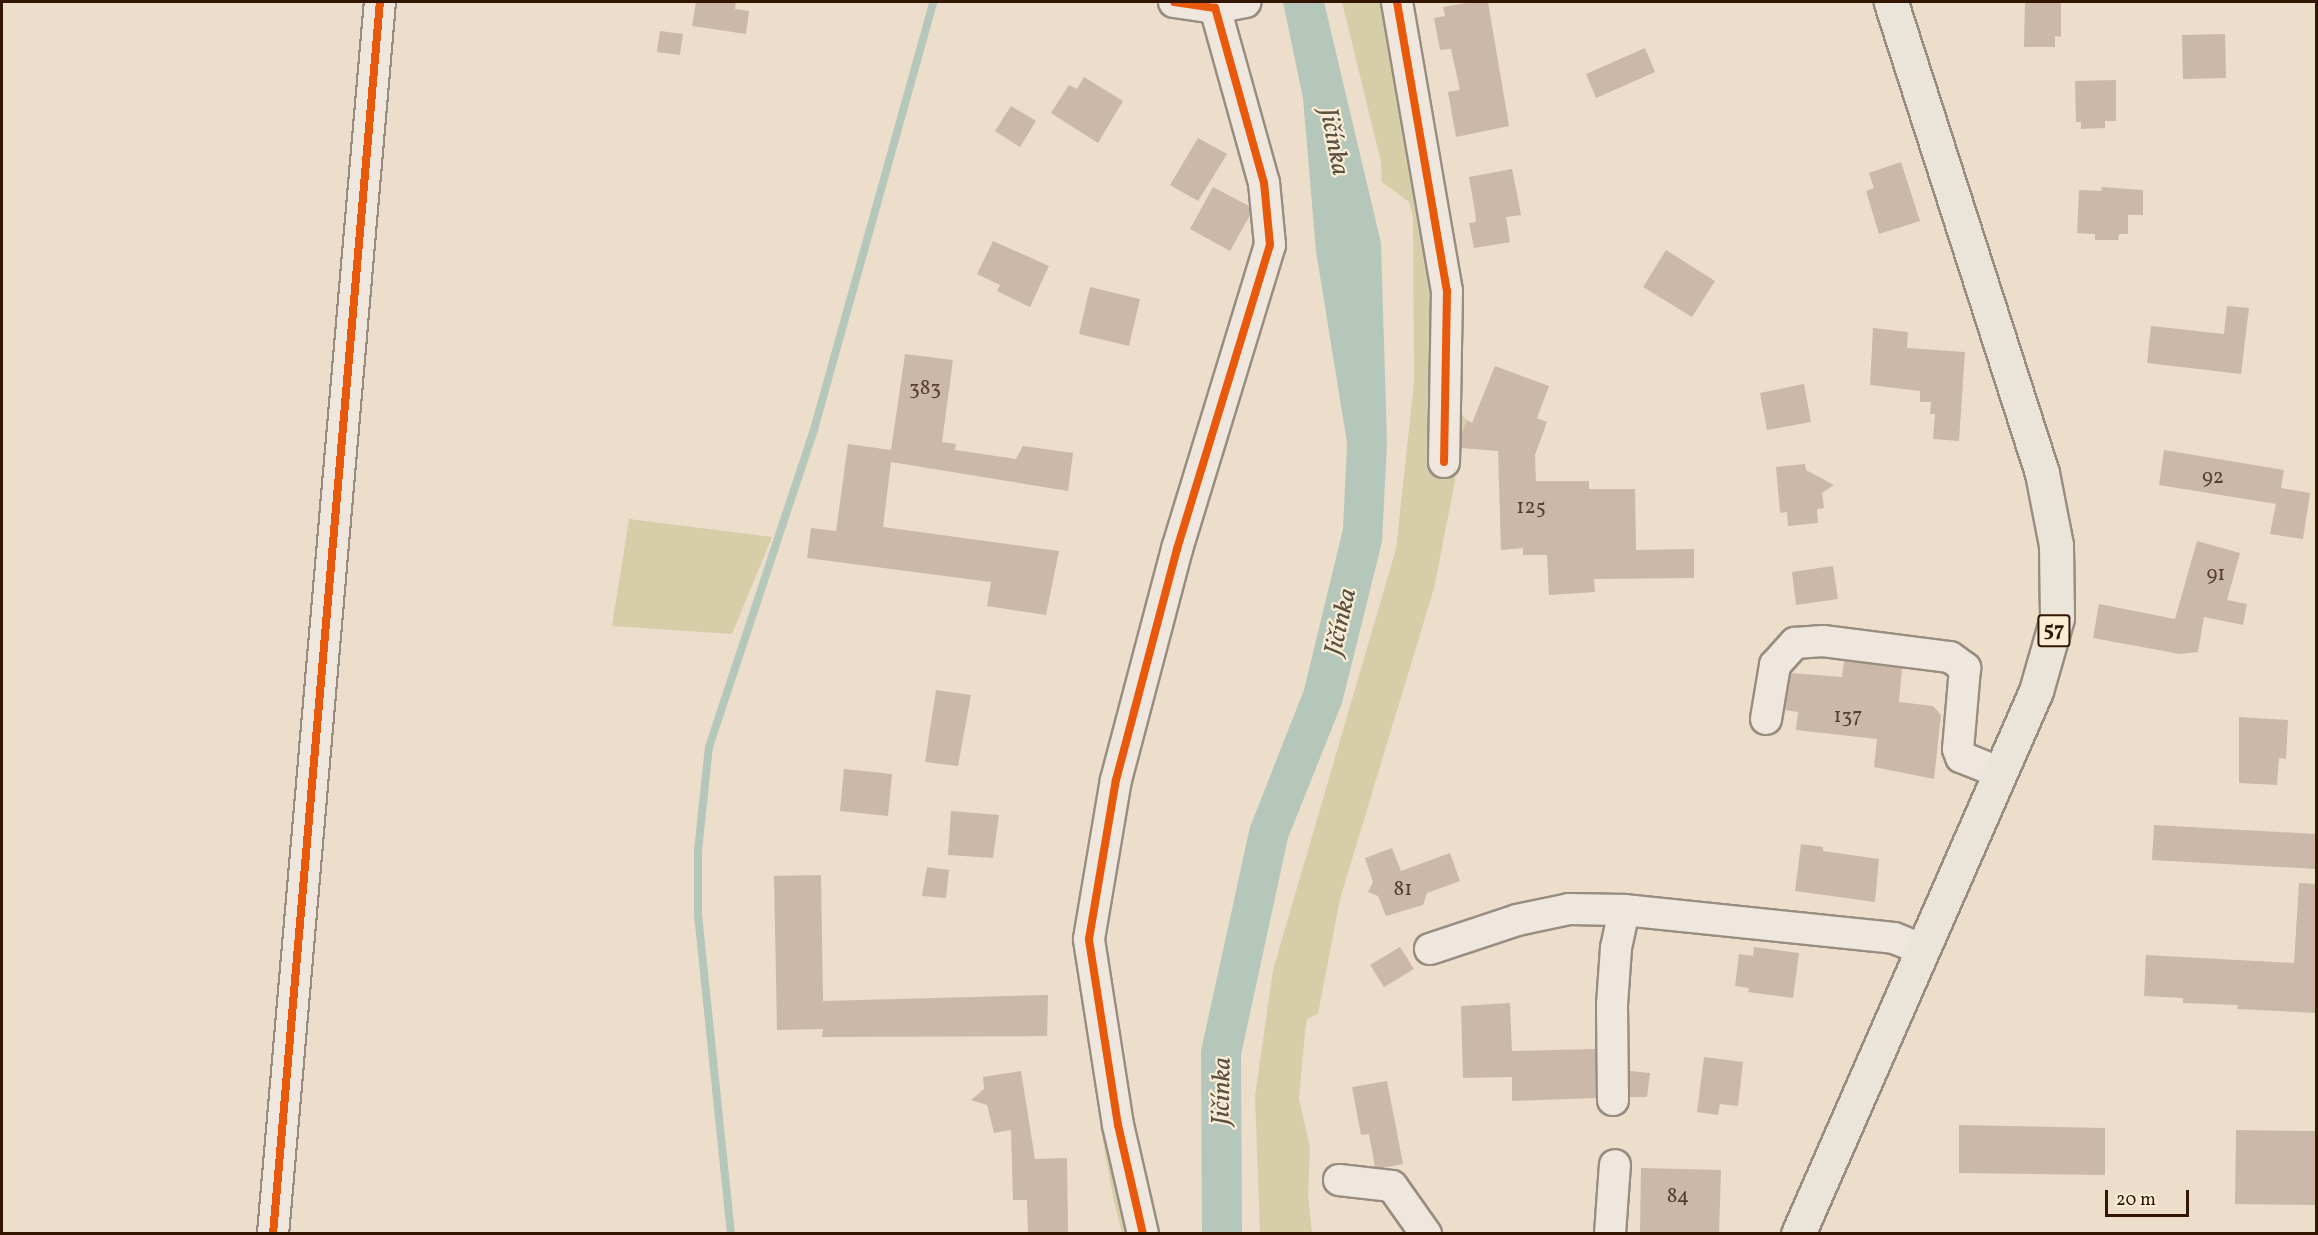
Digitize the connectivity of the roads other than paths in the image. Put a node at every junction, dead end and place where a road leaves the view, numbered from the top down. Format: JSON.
{"nodes":[{"id":1,"x":380,"y":2,"type":"edge"},
{"id":2,"x":1174,"y":2,"type":"edge"},
{"id":3,"x":1245,"y":2,"type":"edge"},
{"id":4,"x":1396,"y":2,"type":"edge"},
{"id":5,"x":1891,"y":2,"type":"edge"},
{"id":6,"x":1210,"y":5,"type":"edge"},
{"id":7,"x":1444,"y":462,"type":"dead end"},
{"id":8,"x":1766,"y":719,"type":"dead end"},
{"id":9,"x":2001,"y":773,"type":"junction"},
{"id":10,"x":1624,"y":910,"type":"junction"},
{"id":11,"x":1430,"y":949,"type":"dead end"},
{"id":12,"x":1923,"y":950,"type":"junction"},
{"id":13,"x":1613,"y":1100,"type":"dead end"},
{"id":14,"x":1615,"y":1166,"type":"dead end"},
{"id":15,"x":1340,"y":1180,"type":"dead end"},
{"id":16,"x":273,"y":1233,"type":"edge"},
{"id":17,"x":1143,"y":1233,"type":"edge"},
{"id":18,"x":1426,"y":1233,"type":"edge"},
{"id":19,"x":1610,"y":1233,"type":"edge"},
{"id":20,"x":1798,"y":1233,"type":"edge"}],
"edges":[{"from":1,"to":16,"type":"street"},
{"from":2,"to":6,"type":"street"},
{"from":3,"to":6,"type":"street"},
{"from":4,"to":7,"type":"street"},
{"from":5,"to":9,"type":"main road","number":"57"},
{"from":6,"to":17,"type":"street"},
{"from":8,"to":9,"type":"street"},
{"from":9,"to":12,"type":"main road","number":"57"},
{"from":10,"to":11,"type":"street"},
{"from":10,"to":12,"type":"street"},
{"from":10,"to":13,"type":"street"},
{"from":12,"to":20,"type":"main road","number":"57"},
{"from":14,"to":19,"type":"street"},
{"from":15,"to":18,"type":"street"}]}
